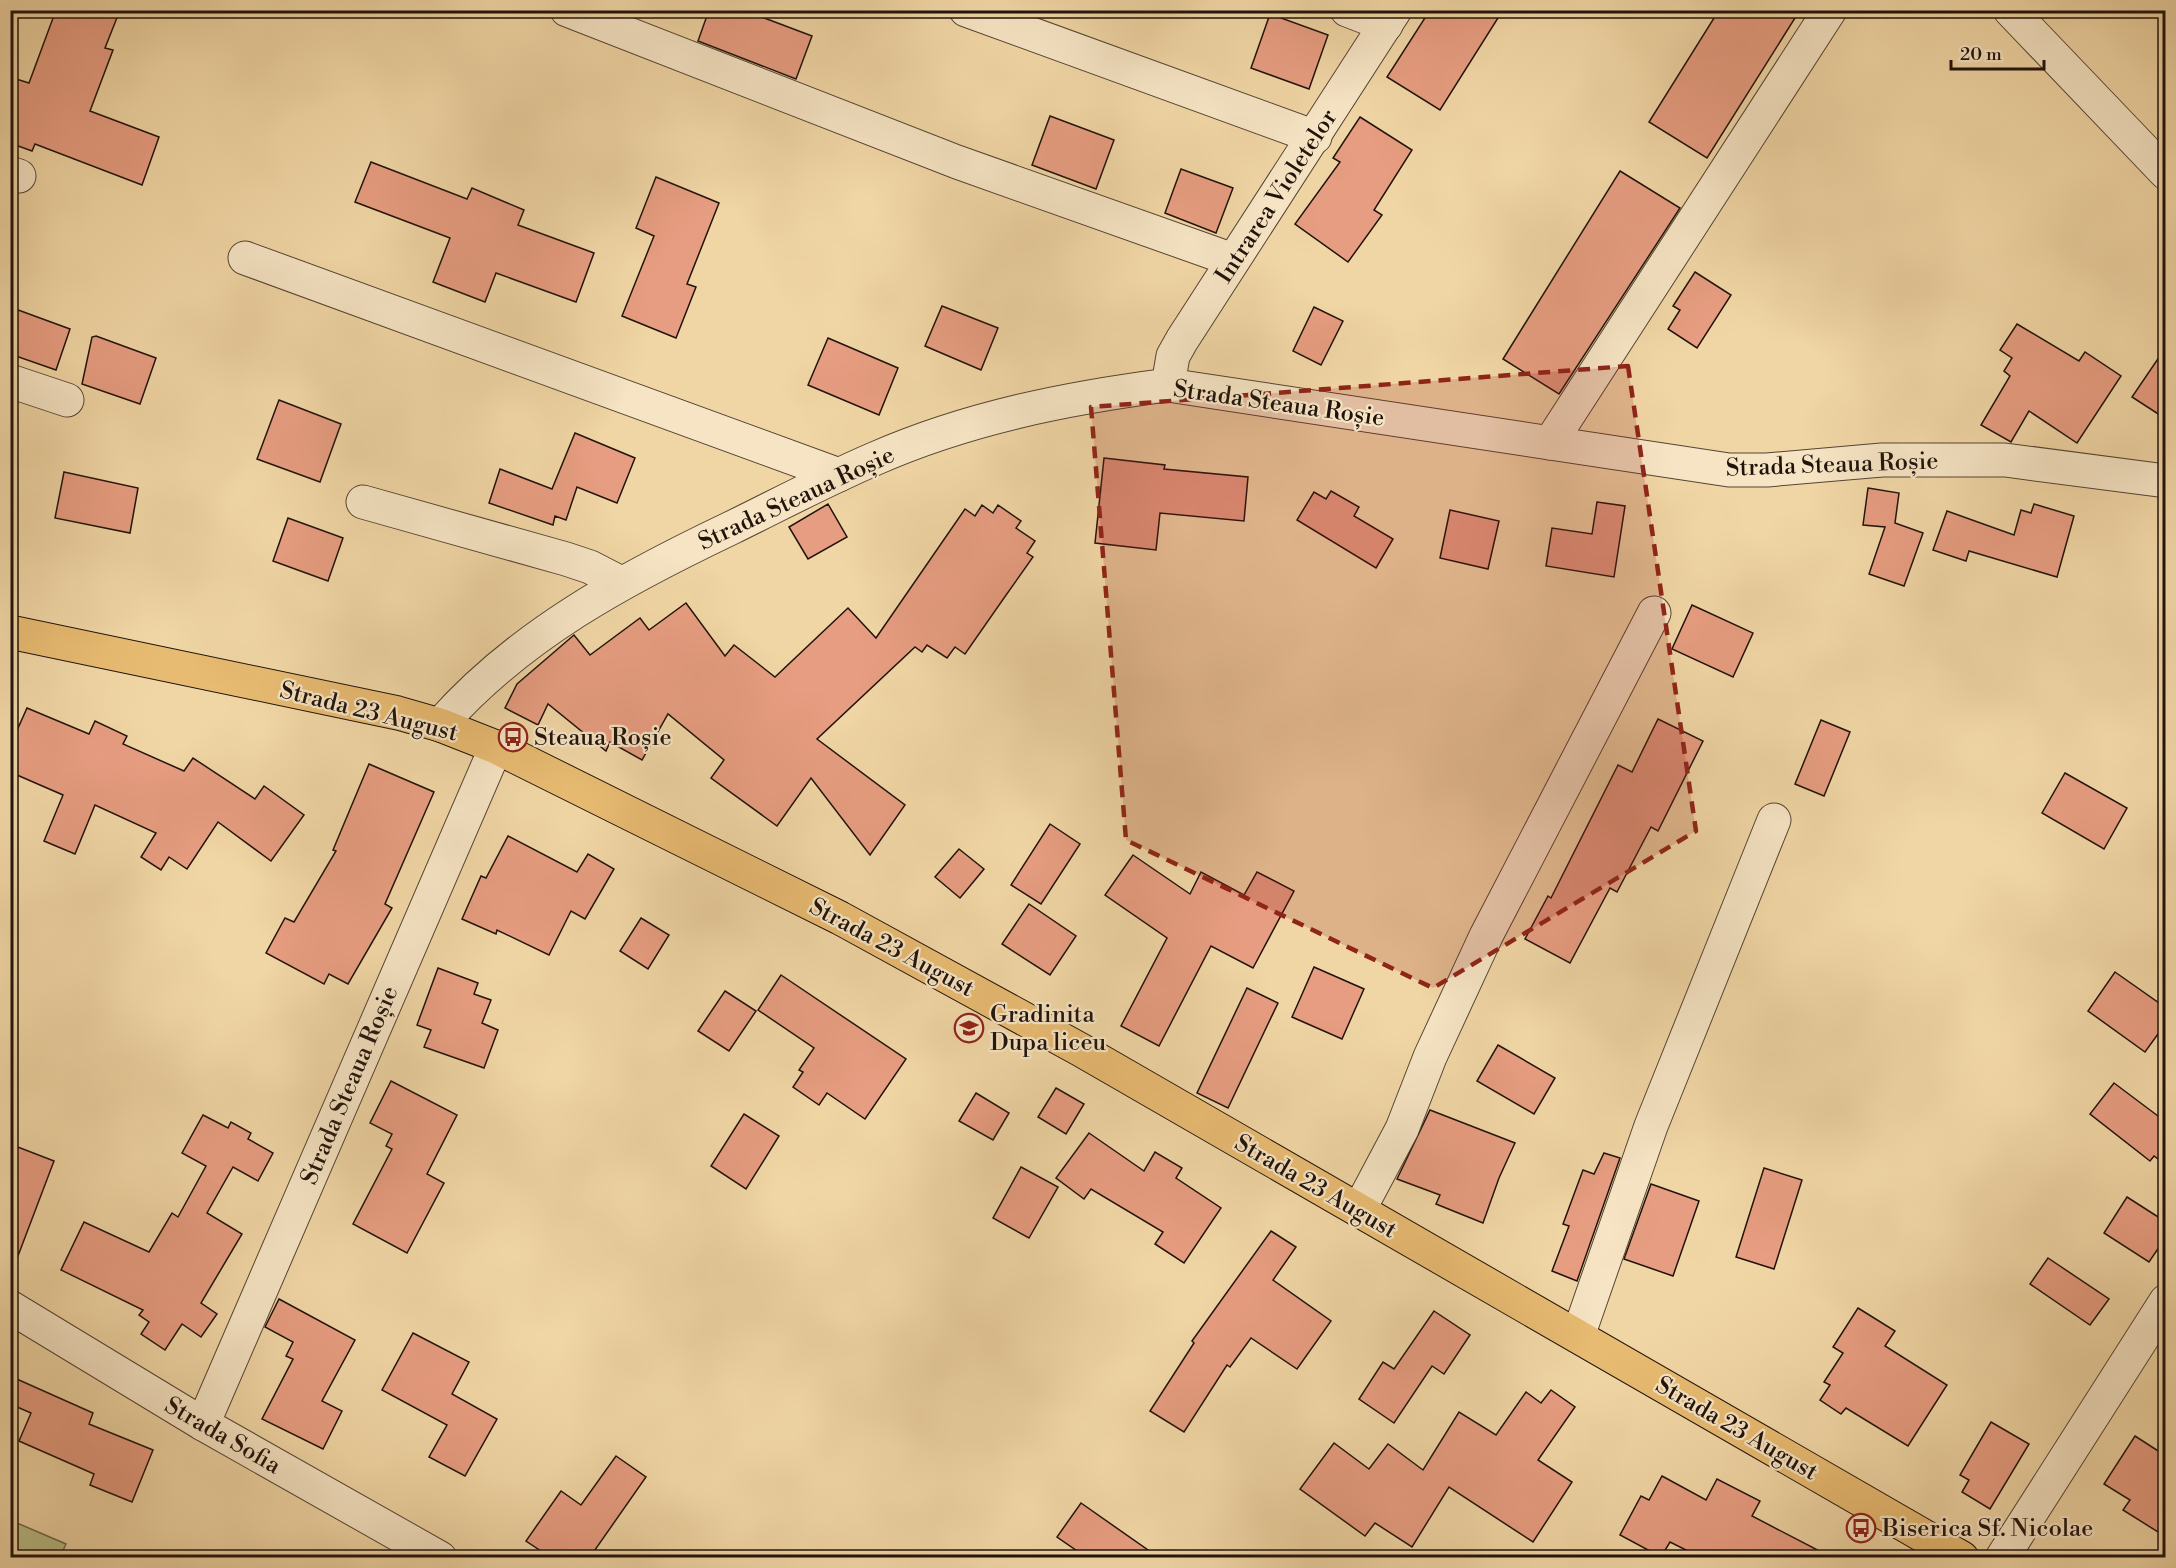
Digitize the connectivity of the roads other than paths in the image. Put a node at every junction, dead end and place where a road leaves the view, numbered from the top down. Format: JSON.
{"nodes":[{"id":1,"x":567,"y":10,"type":"edge"},
{"id":2,"x":966,"y":10,"type":"edge"},
{"id":3,"x":1347,"y":10,"type":"edge"},
{"id":4,"x":1830,"y":10,"type":"edge"},
{"id":5,"x":2010,"y":10,"type":"edge"},
{"id":6,"x":1391,"y":18,"type":"edge"},
{"id":7,"x":1315,"y":137,"type":"junction"},
{"id":8,"x":2166,"y":173,"type":"edge"},
{"id":9,"x":245,"y":258,"type":"dead end"},
{"id":10,"x":1233,"y":260,"type":"junction"},
{"id":11,"x":10,"y":381,"type":"edge"},
{"id":12,"x":1168,"y":385,"type":"junction"},
{"id":13,"x":67,"y":400,"type":"dead end"},
{"id":14,"x":1550,"y":443,"type":"junction"},
{"id":15,"x":839,"y":476,"type":"junction"},
{"id":16,"x":2166,"y":481,"type":"edge"},
{"id":17,"x":363,"y":502,"type":"dead end"},
{"id":18,"x":621,"y":583,"type":"junction"},
{"id":19,"x":1654,"y":613,"type":"dead end"},
{"id":20,"x":10,"y":632,"type":"edge"},
{"id":21,"x":440,"y":725,"type":"junction"},
{"id":22,"x":496,"y":747,"type":"junction"},
{"id":23,"x":1774,"y":820,"type":"dead end"},
{"id":24,"x":1359,"y":1210,"type":"junction"},
{"id":25,"x":2166,"y":1301,"type":"edge"},
{"id":26,"x":10,"y":1307,"type":"edge"},
{"id":27,"x":1578,"y":1336,"type":"junction"},
{"id":28,"x":203,"y":1424,"type":"junction"},
{"id":29,"x":440,"y":1557,"type":"edge"},
{"id":30,"x":1962,"y":1557,"type":"edge"},
{"id":31,"x":2002,"y":1557,"type":"edge"}],
"edges":[{"from":1,"to":10,"type":"street"},
{"from":2,"to":7,"type":"street"},
{"from":3,"to":6,"type":"street"},
{"from":4,"to":14,"type":"street"},
{"from":5,"to":8,"type":"street"},
{"from":6,"to":7,"type":"street","name":"Intrarea Violetelor"},
{"from":7,"to":10,"type":"street","name":"Intrarea Violetelor"},
{"from":9,"to":15,"type":"street"},
{"from":10,"to":12,"type":"street","name":"Intrarea Violetelor"},
{"from":11,"to":13,"type":"street"},
{"from":12,"to":14,"type":"street","name":"Strada Steaua Roșie"},
{"from":12,"to":15,"type":"street","name":"Strada Steaua Roșie"},
{"from":14,"to":16,"type":"street","name":"Strada Steaua Roșie"},
{"from":15,"to":18,"type":"street","name":"Strada Steaua Roșie"},
{"from":17,"to":18,"type":"street"},
{"from":18,"to":21,"type":"street","name":"Strada Steaua Roșie"},
{"from":19,"to":24,"type":"street"},
{"from":20,"to":21,"type":"main road","name":"Strada 23 August"},
{"from":21,"to":22,"type":"main road","name":"Strada 23 August"},
{"from":22,"to":24,"type":"main road","name":"Strada 23 August"},
{"from":22,"to":28,"type":"street","name":"Strada Steaua Roșie"},
{"from":23,"to":27,"type":"street"},
{"from":24,"to":27,"type":"main road","name":"Strada 23 August"},
{"from":25,"to":31,"type":"street"},
{"from":26,"to":28,"type":"street","name":"Strada Sofia"},
{"from":27,"to":30,"type":"main road","name":"Strada 23 August"},
{"from":28,"to":29,"type":"street","name":"Strada Sofia"}]}
